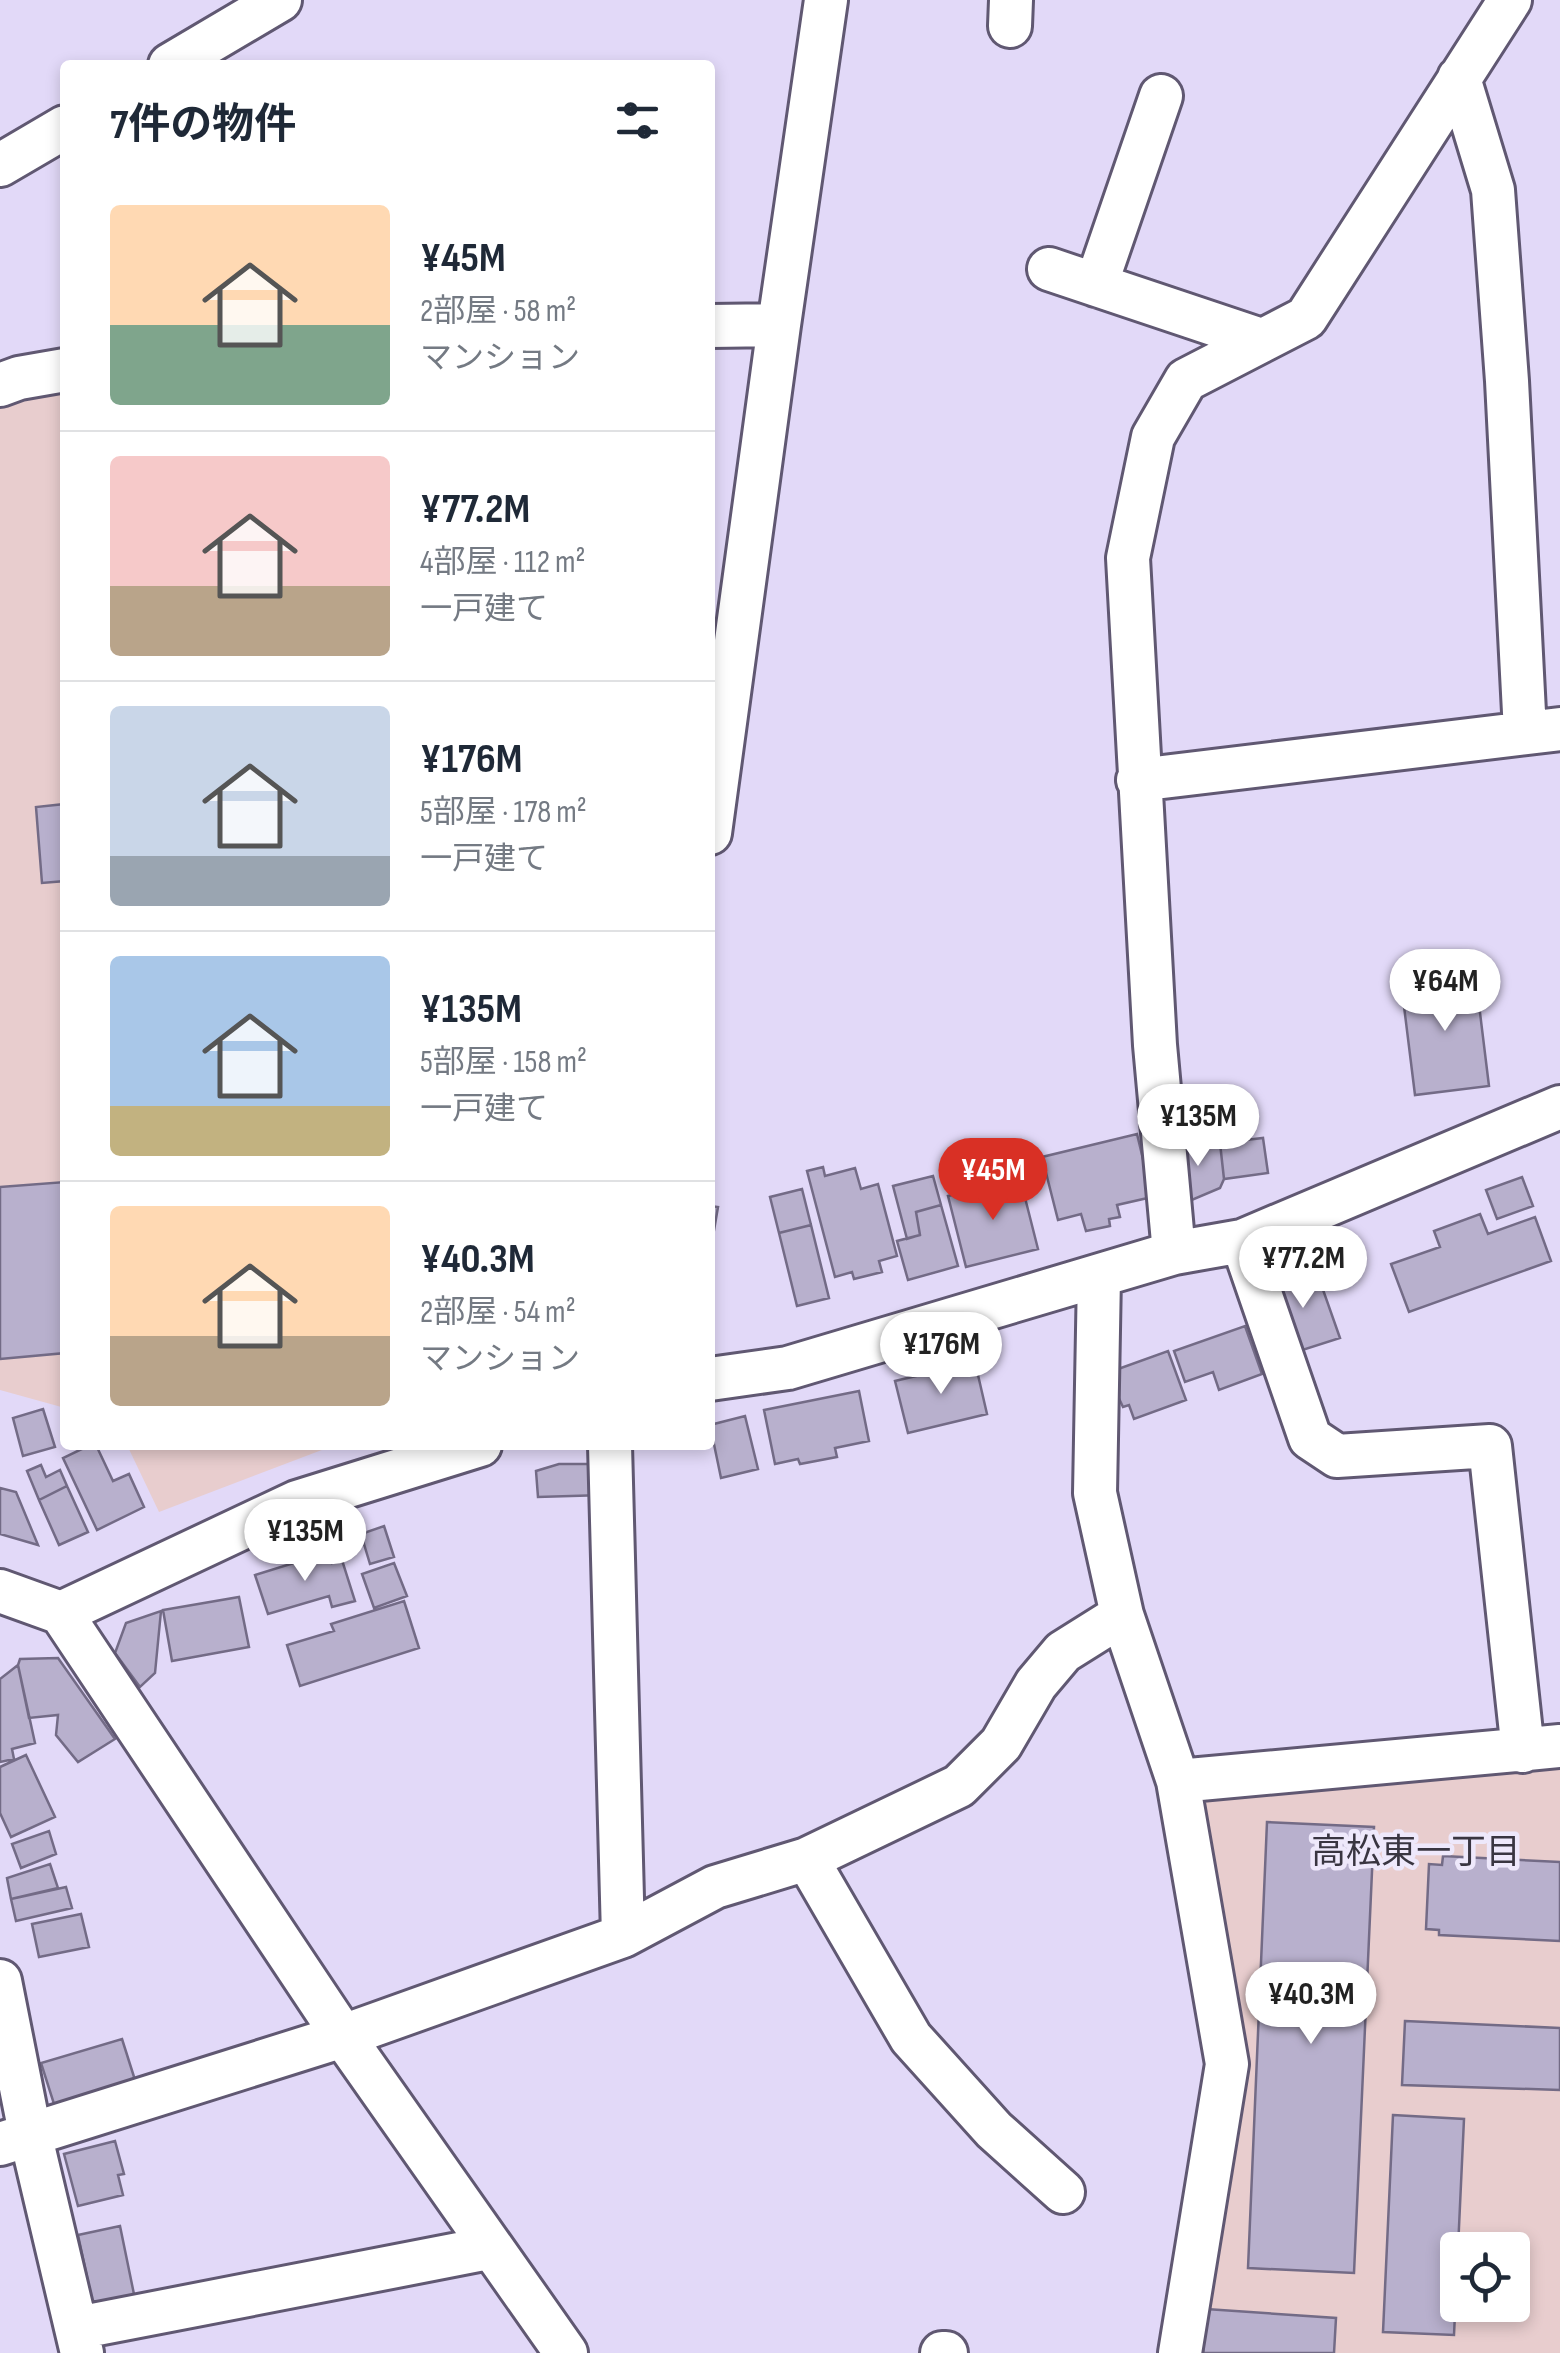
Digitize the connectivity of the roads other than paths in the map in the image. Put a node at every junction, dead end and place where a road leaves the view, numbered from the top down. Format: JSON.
{"nodes":[{"id":1,"x":280,"y":0,"type":"edge"},
{"id":2,"x":826,"y":0,"type":"edge"},
{"id":3,"x":1510,"y":0,"type":"edge"},
{"id":4,"x":178,"y":60,"type":"edge"},
{"id":5,"x":1459,"y":78,"type":"junction"},
{"id":6,"x":1160,"y":96,"type":"dead end"},
{"id":7,"x":60,"y":130,"type":"edge"},
{"id":8,"x":0,"y":165,"type":"edge"},
{"id":9,"x":1048,"y":269,"type":"dead end"},
{"id":10,"x":1096,"y":285,"type":"junction"},
{"id":11,"x":779,"y":324,"type":"junction"},
{"id":12,"x":715,"y":326,"type":"edge"},
{"id":13,"x":1261,"y":340,"type":"junction"},
{"id":14,"x":60,"y":371,"type":"edge"},
{"id":15,"x":0,"y":385,"type":"edge"},
{"id":16,"x":1542,"y":731,"type":"edge"},
{"id":17,"x":1138,"y":780,"type":"junction"},
{"id":18,"x":715,"y":796,"type":"edge"},
{"id":19,"x":1560,"y":1106,"type":"edge"},
{"id":20,"x":1242,"y":1241,"type":"junction"},
{"id":21,"x":1174,"y":1254,"type":"junction"},
{"id":22,"x":1100,"y":1276,"type":"junction"},
{"id":23,"x":715,"y":1378,"type":"edge"},
{"id":24,"x":464,"y":1450,"type":"edge"},
{"id":25,"x":610,"y":1450,"type":"edge"},
{"id":26,"x":0,"y":1591,"type":"edge"},
{"id":27,"x":60,"y":1613,"type":"junction"},
{"id":28,"x":1122,"y":1615,"type":"junction"},
{"id":29,"x":1541,"y":1748,"type":"edge"},
{"id":30,"x":1178,"y":1781,"type":"junction"},
{"id":31,"x":807,"y":1860,"type":"junction"},
{"id":32,"x":623,"y":1936,"type":"junction"},
{"id":33,"x":0,"y":1981,"type":"edge"},
{"id":34,"x":343,"y":2036,"type":"junction"},
{"id":35,"x":15,"y":2139,"type":"edge"},
{"id":36,"x":1062,"y":2192,"type":"dead end"},
{"id":37,"x":489,"y":2248,"type":"junction"},
{"id":38,"x":79,"y":2340,"type":"edge"},
{"id":39,"x":566,"y":2353,"type":"edge"},
{"id":40,"x":1180,"y":2353,"type":"edge"}],
"edges":[{"from":1,"to":4,"type":"street"},
{"from":2,"to":11,"type":"street"},
{"from":3,"to":5,"type":"street"},
{"from":5,"to":13,"type":"street"},
{"from":5,"to":16,"type":"street"},
{"from":6,"to":10,"type":"street"},
{"from":7,"to":8,"type":"street"},
{"from":9,"to":10,"type":"street"},
{"from":10,"to":13,"type":"street"},
{"from":11,"to":12,"type":"street"},
{"from":11,"to":18,"type":"street"},
{"from":13,"to":17,"type":"street"},
{"from":14,"to":15,"type":"street"},
{"from":16,"to":17,"type":"street"},
{"from":17,"to":21,"type":"street"},
{"from":19,"to":20,"type":"street"},
{"from":20,"to":21,"type":"street"},
{"from":20,"to":29,"type":"street"},
{"from":21,"to":22,"type":"street"},
{"from":22,"to":23,"type":"street"},
{"from":22,"to":28,"type":"street"},
{"from":24,"to":27,"type":"street"},
{"from":25,"to":32,"type":"street"},
{"from":26,"to":27,"type":"street"},
{"from":27,"to":34,"type":"street"},
{"from":28,"to":30,"type":"street"},
{"from":28,"to":31,"type":"street"},
{"from":29,"to":30,"type":"street"},
{"from":30,"to":40,"type":"street"},
{"from":31,"to":32,"type":"street"},
{"from":31,"to":36,"type":"street"},
{"from":32,"to":34,"type":"street"},
{"from":33,"to":35,"type":"street"},
{"from":34,"to":35,"type":"street"},
{"from":34,"to":37,"type":"street"},
{"from":35,"to":38,"type":"street"},
{"from":37,"to":38,"type":"street"},
{"from":37,"to":39,"type":"street"}]}
